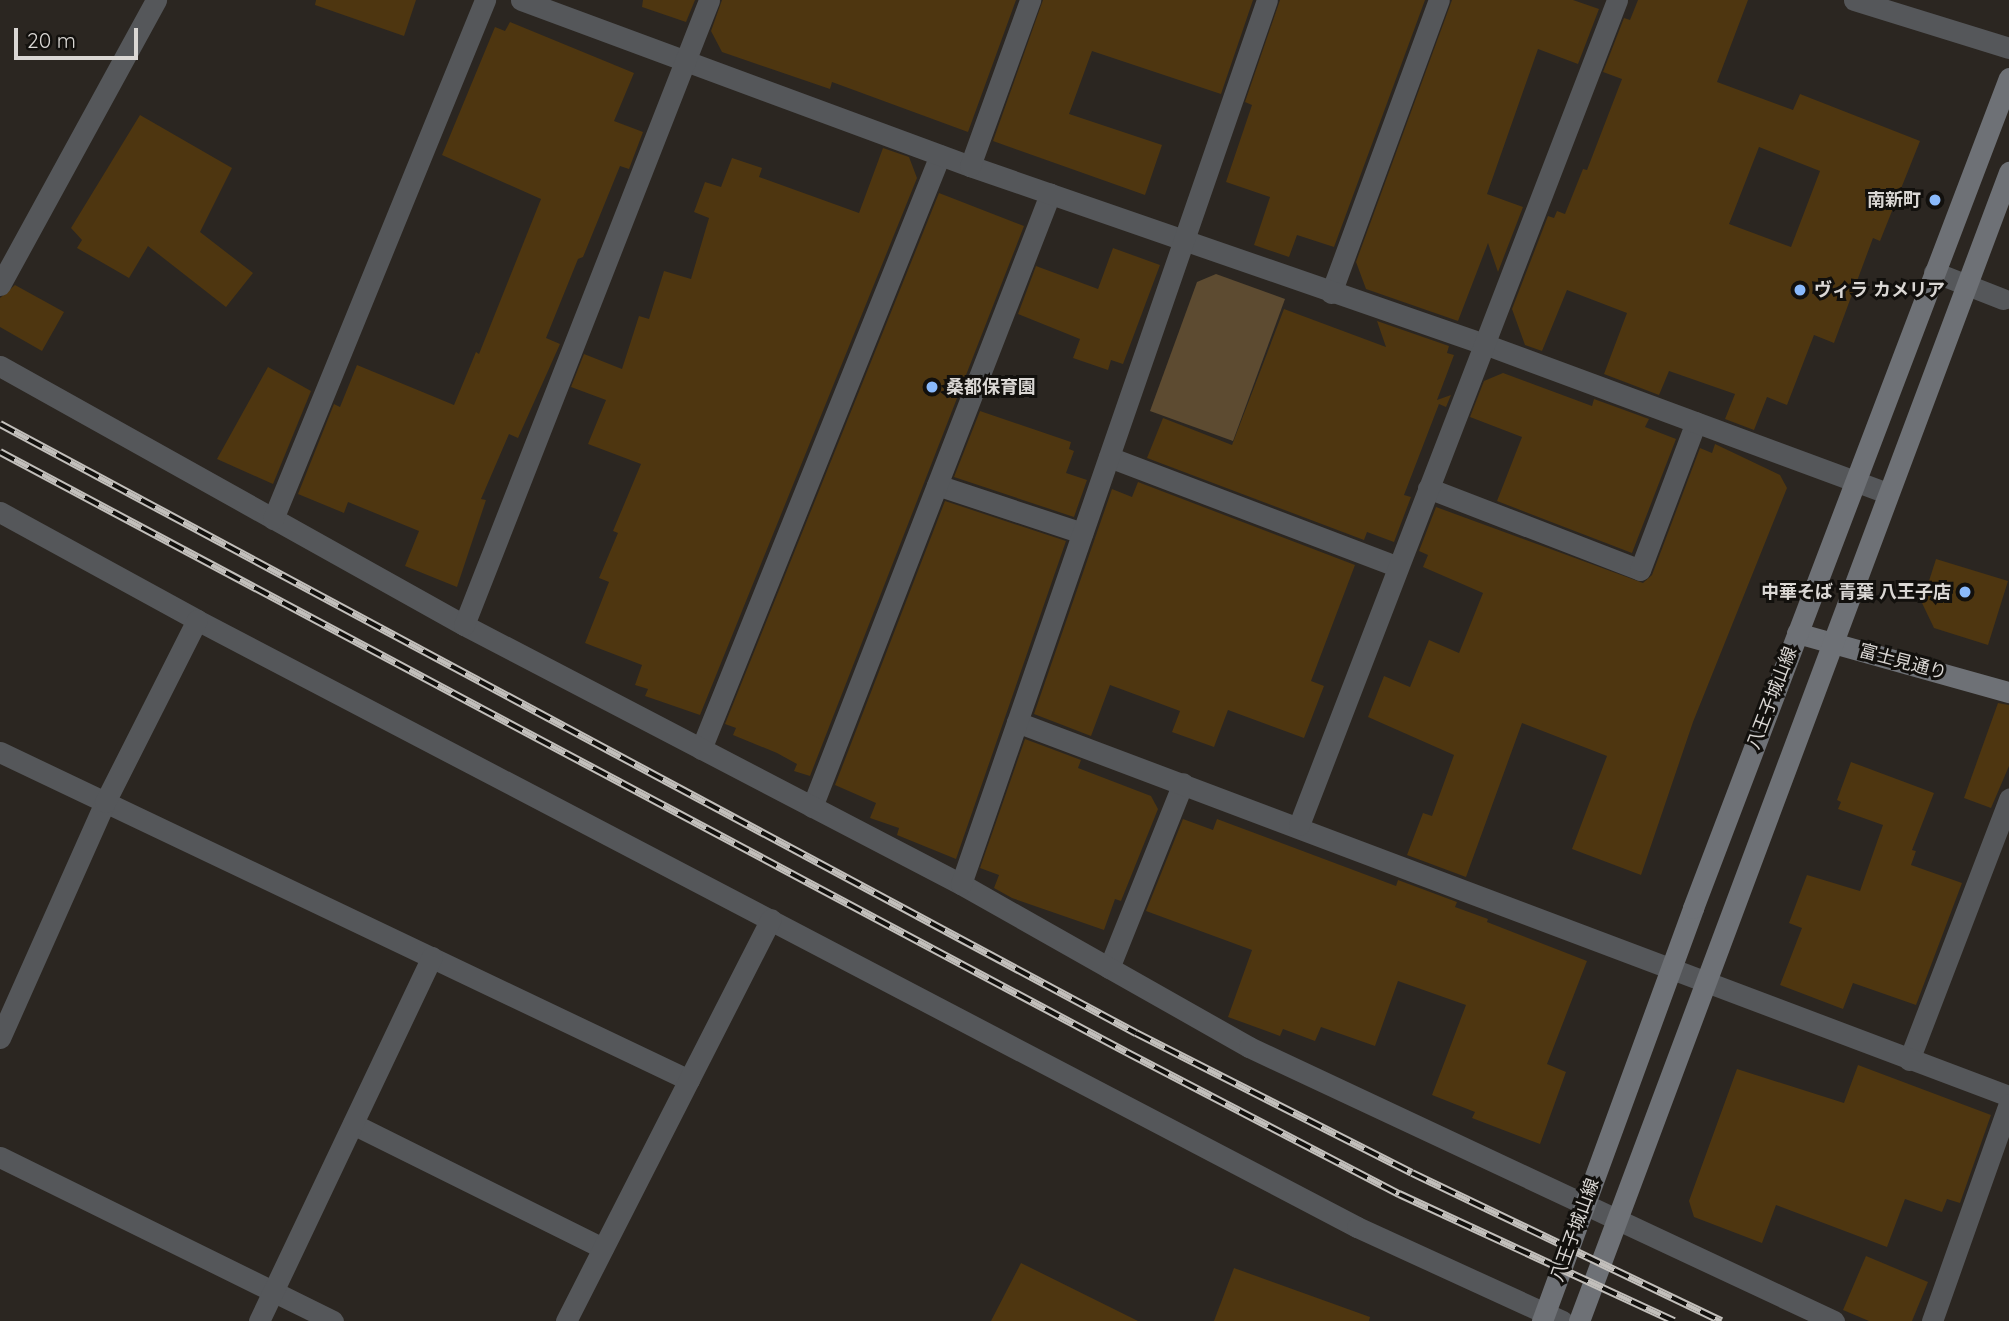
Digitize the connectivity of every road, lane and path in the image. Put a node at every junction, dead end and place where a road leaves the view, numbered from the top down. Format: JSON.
{"nodes":[{"id":1,"x":156,"y":0,"type":"edge"},
{"id":2,"x":485,"y":0,"type":"edge"},
{"id":3,"x":521,"y":0,"type":"edge"},
{"id":4,"x":709,"y":0,"type":"edge"},
{"id":5,"x":1030,"y":0,"type":"edge"},
{"id":6,"x":1267,"y":0,"type":"edge"},
{"id":7,"x":1439,"y":0,"type":"edge"},
{"id":8,"x":1618,"y":0,"type":"edge"},
{"id":9,"x":1854,"y":0,"type":"edge"},
{"id":10,"x":2009,"y":48,"type":"edge"},
{"id":11,"x":688,"y":62,"type":"junction"},
{"id":12,"x":2009,"y":78,"type":"edge"},
{"id":13,"x":940,"y":155,"type":"junction"},
{"id":14,"x":970,"y":166,"type":"junction"},
{"id":15,"x":2009,"y":172,"type":"edge"},
{"id":16,"x":1050,"y":194,"type":"junction"},
{"id":17,"x":1183,"y":241,"type":"junction"},
{"id":18,"x":1934,"y":272,"type":"junction"},
{"id":19,"x":1965,"y":284,"type":"junction"},
{"id":20,"x":0,"y":285,"type":"edge"},
{"id":21,"x":1331,"y":293,"type":"junction"},
{"id":22,"x":2006,"y":300,"type":"edge"},
{"id":23,"x":1487,"y":345,"type":"junction"},
{"id":24,"x":0,"y":366,"type":"edge"},
{"id":25,"x":1696,"y":422,"type":"junction"},
{"id":26,"x":1109,"y":457,"type":"junction"},
{"id":27,"x":1855,"y":481,"type":"junction"},
{"id":28,"x":937,"y":485,"type":"junction"},
{"id":29,"x":1428,"y":488,"type":"junction"},
{"id":30,"x":1887,"y":493,"type":"junction"},
{"id":31,"x":0,"y":512,"type":"edge"},
{"id":32,"x":273,"y":519,"type":"junction"},
{"id":33,"x":1082,"y":533,"type":"junction"},
{"id":34,"x":1398,"y":567,"type":"junction"},
{"id":35,"x":197,"y":620,"type":"junction"},
{"id":36,"x":464,"y":625,"type":"junction"},
{"id":37,"x":1797,"y":633,"type":"junction"},
{"id":38,"x":1830,"y":642,"type":"junction"},
{"id":39,"x":2009,"y":692,"type":"edge"},
{"id":40,"x":1017,"y":722,"type":"junction"},
{"id":41,"x":701,"y":749,"type":"junction"},
{"id":42,"x":0,"y":752,"type":"edge"},
{"id":43,"x":1183,"y":783,"type":"junction"},
{"id":44,"x":2009,"y":799,"type":"edge"},
{"id":45,"x":105,"y":802,"type":"junction"},
{"id":46,"x":812,"y":807,"type":"junction"},
{"id":47,"x":1299,"y":825,"type":"junction"},
{"id":48,"x":961,"y":884,"type":"junction"},
{"id":49,"x":771,"y":919,"type":"junction"},
{"id":50,"x":432,"y":957,"type":"junction"},
{"id":51,"x":1109,"y":968,"type":"junction"},
{"id":52,"x":1671,"y":969,"type":"junction"},
{"id":53,"x":1703,"y":984,"type":"junction"},
{"id":54,"x":0,"y":1038,"type":"edge"},
{"id":55,"x":1909,"y":1060,"type":"junction"},
{"id":56,"x":689,"y":1080,"type":"junction"},
{"id":57,"x":2009,"y":1096,"type":"edge"},
{"id":58,"x":2009,"y":1104,"type":"edge"},
{"id":59,"x":353,"y":1124,"type":"junction"},
{"id":60,"x":0,"y":1157,"type":"edge"},
{"id":61,"x":1584,"y":1204,"type":"junction"},
{"id":62,"x":1615,"y":1219,"type":"junction"},
{"id":63,"x":603,"y":1248,"type":"junction"},
{"id":64,"x":273,"y":1291,"type":"junction"},
{"id":65,"x":1550,"y":1319,"type":"edge"},
{"id":66,"x":259,"y":1321,"type":"edge"},
{"id":67,"x":333,"y":1321,"type":"edge"},
{"id":68,"x":566,"y":1321,"type":"edge"},
{"id":69,"x":1578,"y":1321,"type":"edge"},
{"id":70,"x":1834,"y":1321,"type":"edge"},
{"id":71,"x":1932,"y":1321,"type":"edge"}],
"edges":[{"from":1,"to":20,"type":"street"},
{"from":2,"to":32,"type":"street"},
{"from":3,"to":11,"type":"street"},
{"from":4,"to":11,"type":"street"},
{"from":5,"to":14,"type":"street"},
{"from":6,"to":17,"type":"street"},
{"from":7,"to":21,"type":"street"},
{"from":8,"to":23,"type":"street"},
{"from":9,"to":10,"type":"street"},
{"from":11,"to":13,"type":"street"},
{"from":11,"to":36,"type":"street"},
{"from":12,"to":18,"type":"main road","name":"八王子城山線"},
{"from":13,"to":14,"type":"street"},
{"from":13,"to":41,"type":"street"},
{"from":14,"to":16,"type":"street"},
{"from":15,"to":19,"type":"main road","name":"八王子城山線"},
{"from":16,"to":17,"type":"street"},
{"from":16,"to":28,"type":"street"},
{"from":17,"to":21,"type":"street"},
{"from":17,"to":26,"type":"street"},
{"from":18,"to":19,"type":"street"},
{"from":18,"to":27,"type":"main road","name":"八王子城山線"},
{"from":19,"to":22,"type":"street"},
{"from":19,"to":30,"type":"main road","name":"八王子城山線"},
{"from":21,"to":23,"type":"street"},
{"from":23,"to":25,"type":"street"},
{"from":23,"to":29,"type":"street"},
{"from":24,"to":32,"type":"street"},
{"from":25,"to":27,"type":"street"},
{"from":25,"to":29,"type":"street"},
{"from":26,"to":33,"type":"street"},
{"from":26,"to":34,"type":"street"},
{"from":27,"to":30,"type":"street"},
{"from":27,"to":37,"type":"main road","name":"八王子城山線"},
{"from":28,"to":33,"type":"street"},
{"from":28,"to":46,"type":"street"},
{"from":29,"to":34,"type":"street"},
{"from":30,"to":38,"type":"main road","name":"八王子城山線"},
{"from":31,"to":35,"type":"street"},
{"from":32,"to":36,"type":"street"},
{"from":33,"to":40,"type":"street"},
{"from":34,"to":47,"type":"street"},
{"from":35,"to":45,"type":"street"},
{"from":35,"to":49,"type":"street"},
{"from":36,"to":41,"type":"street"},
{"from":37,"to":38,"type":"main road","name":"富士見通り"},
{"from":37,"to":52,"type":"main road","name":"八王子城山線"},
{"from":38,"to":39,"type":"main road","name":"富士見通り"},
{"from":38,"to":53,"type":"main road","name":"八王子城山線"},
{"from":40,"to":43,"type":"street"},
{"from":40,"to":48,"type":"street"},
{"from":41,"to":46,"type":"street"},
{"from":42,"to":45,"type":"street"},
{"from":43,"to":47,"type":"street"},
{"from":43,"to":51,"type":"street"},
{"from":44,"to":55,"type":"street"},
{"from":45,"to":50,"type":"street"},
{"from":45,"to":54,"type":"street"},
{"from":46,"to":48,"type":"street"},
{"from":47,"to":52,"type":"street"},
{"from":48,"to":51,"type":"street"},
{"from":49,"to":56,"type":"street"},
{"from":49,"to":65,"type":"street"},
{"from":50,"to":56,"type":"street"},
{"from":50,"to":59,"type":"street"},
{"from":51,"to":61,"type":"street"},
{"from":52,"to":53,"type":"street"},
{"from":52,"to":61,"type":"main road","name":"八王子城山線"},
{"from":53,"to":55,"type":"street"},
{"from":53,"to":62,"type":"main road","name":"八王子城山線"},
{"from":55,"to":57,"type":"street"},
{"from":56,"to":63,"type":"street"},
{"from":58,"to":71,"type":"street"},
{"from":59,"to":63,"type":"street"},
{"from":59,"to":64,"type":"street"},
{"from":60,"to":64,"type":"street"},
{"from":61,"to":62,"type":"street"},
{"from":61,"to":65,"type":"main road","name":"八王子城山線"},
{"from":62,"to":69,"type":"main road","name":"八王子城山線"},
{"from":62,"to":70,"type":"street"},
{"from":63,"to":68,"type":"street"},
{"from":64,"to":66,"type":"street"},
{"from":64,"to":67,"type":"street"}]}
